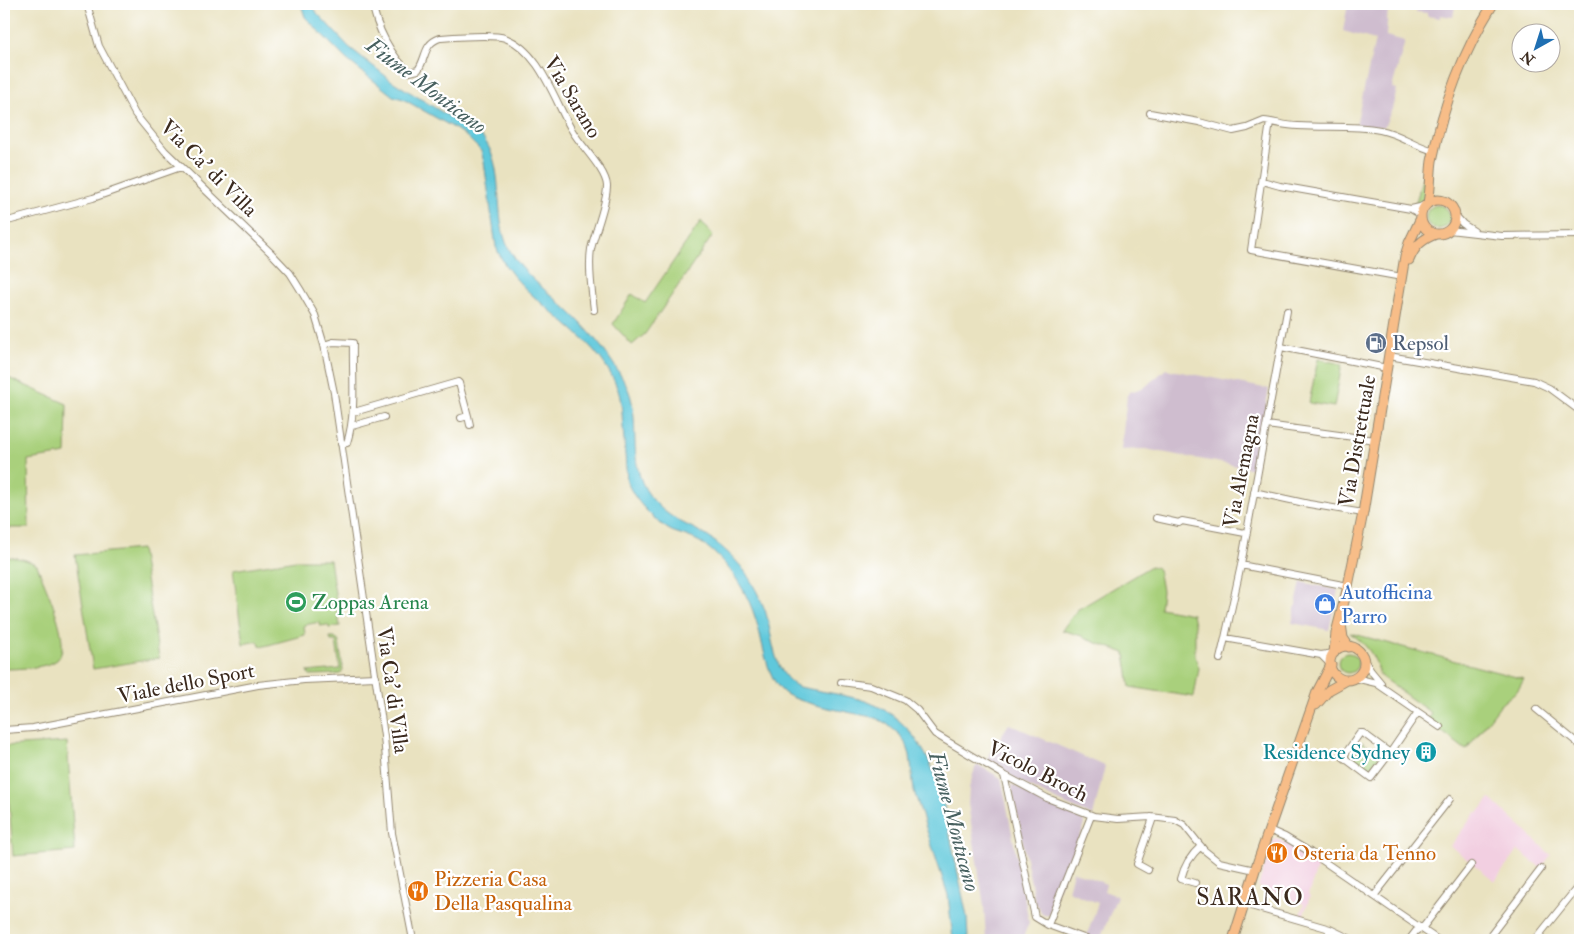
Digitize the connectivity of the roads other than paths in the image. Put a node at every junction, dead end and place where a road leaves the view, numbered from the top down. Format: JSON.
{"nodes":[{"id":1,"x":87,"y":4,"type":"edge"},
{"id":2,"x":373,"y":4,"type":"edge"},
{"id":3,"x":1493,"y":4,"type":"edge"},
{"id":4,"x":1150,"y":113,"type":"dead end"},
{"id":5,"x":1270,"y":122,"type":"junction"},
{"id":6,"x":1434,"y":151,"type":"junction"},
{"id":7,"x":181,"y":167,"type":"junction"},
{"id":8,"x":1430,"y":173,"type":"junction"},
{"id":9,"x":1262,"y":182,"type":"junction"},
{"id":10,"x":1445,"y":201,"type":"junction"},
{"id":11,"x":1428,"y":203,"type":"junction"},
{"id":12,"x":1412,"y":209,"type":"junction"},
{"id":13,"x":1456,"y":214,"type":"junction"},
{"id":14,"x":1421,"y":218,"type":"junction"},
{"id":15,"x":4,"y":222,"type":"edge"},
{"id":16,"x":1449,"y":230,"type":"junction"},
{"id":17,"x":1478,"y":233,"type":"junction"},
{"id":18,"x":1436,"y":234,"type":"junction"},
{"id":19,"x":1580,"y":235,"type":"edge"},
{"id":20,"x":1403,"y":274,"type":"junction"},
{"id":21,"x":594,"y":310,"type":"dead end"},
{"id":22,"x":1287,"y":311,"type":"dead end"},
{"id":23,"x":324,"y":345,"type":"junction"},
{"id":24,"x":1281,"y":347,"type":"junction"},
{"id":25,"x":1389,"y":356,"type":"junction"},
{"id":26,"x":1387,"y":368,"type":"junction"},
{"id":27,"x":354,"y":412,"type":"junction"},
{"id":28,"x":1580,"y":412,"type":"edge"},
{"id":29,"x":384,"y":417,"type":"dead end"},
{"id":30,"x":470,"y":424,"type":"dead end"},
{"id":31,"x":1267,"y":425,"type":"junction"},
{"id":32,"x":352,"y":426,"type":"junction"},
{"id":33,"x":1375,"y":440,"type":"junction"},
{"id":34,"x":341,"y":444,"type":"junction"},
{"id":35,"x":1254,"y":492,"type":"junction"},
{"id":36,"x":1363,"y":512,"type":"junction"},
{"id":37,"x":1156,"y":518,"type":"dead end"},
{"id":38,"x":1246,"y":533,"type":"junction"},
{"id":39,"x":1241,"y":565,"type":"junction"},
{"id":40,"x":1348,"y":586,"type":"junction"},
{"id":41,"x":1341,"y":616,"type":"junction"},
{"id":42,"x":1225,"y":638,"type":"junction"},
{"id":43,"x":1349,"y":646,"type":"junction"},
{"id":44,"x":1334,"y":653,"type":"junction"},
{"id":45,"x":1320,"y":656,"type":"junction"},
{"id":46,"x":1363,"y":658,"type":"junction"},
{"id":47,"x":1220,"y":659,"type":"dead end"},
{"id":48,"x":1331,"y":666,"type":"junction"},
{"id":49,"x":376,"y":677,"type":"junction"},
{"id":50,"x":1351,"y":679,"type":"junction"},
{"id":51,"x":841,"y":682,"type":"dead end"},
{"id":52,"x":1386,"y":688,"type":"junction"},
{"id":53,"x":1536,"y":709,"type":"dead end"},
{"id":54,"x":1418,"y":712,"type":"junction"},
{"id":55,"x":1309,"y":716,"type":"junction"},
{"id":56,"x":1440,"y":727,"type":"dead end"},
{"id":57,"x":4,"y":730,"type":"edge"},
{"id":58,"x":1580,"y":745,"type":"edge"},
{"id":59,"x":1390,"y":753,"type":"junction"},
{"id":60,"x":1004,"y":775,"type":"junction"},
{"id":61,"x":1450,"y":799,"type":"dead end"},
{"id":62,"x":1091,"y":816,"type":"junction"},
{"id":63,"x":1151,"y":817,"type":"junction"},
{"id":64,"x":1270,"y":830,"type":"junction"},
{"id":65,"x":1201,"y":846,"type":"junction"},
{"id":66,"x":1470,"y":865,"type":"dead end"},
{"id":67,"x":1542,"y":869,"type":"dead end"},
{"id":68,"x":1148,"y":870,"type":"dead end"},
{"id":69,"x":1255,"y":870,"type":"junction"},
{"id":70,"x":1195,"y":883,"type":"dead end"},
{"id":71,"x":1580,"y":884,"type":"edge"},
{"id":72,"x":1374,"y":896,"type":"junction"},
{"id":73,"x":1244,"y":904,"type":"junction"},
{"id":74,"x":1048,"y":925,"type":"junction"},
{"id":75,"x":1420,"y":928,"type":"junction"},
{"id":76,"x":1330,"y":929,"type":"junction"},
{"id":77,"x":413,"y":940,"type":"edge"},
{"id":78,"x":1089,"y":940,"type":"edge"},
{"id":79,"x":1233,"y":940,"type":"edge"},
{"id":80,"x":1326,"y":940,"type":"edge"},
{"id":81,"x":1353,"y":940,"type":"edge"},
{"id":82,"x":1409,"y":940,"type":"edge"},
{"id":83,"x":1438,"y":940,"type":"edge"},
{"id":84,"x":1487,"y":940,"type":"edge"},
{"id":85,"x":1535,"y":940,"type":"edge"}],
"edges":[{"from":1,"to":7,"type":"street","name":"Via Ca' di Villa"},
{"from":2,"to":21,"type":"street","name":"Via Sarano"},
{"from":3,"to":6,"type":"main road","name":"Via Distrettuale"},
{"from":4,"to":5,"type":"street"},
{"from":5,"to":6,"type":"street"},
{"from":5,"to":9,"type":"street"},
{"from":6,"to":8,"type":"main road","name":"Via Distrettuale"},
{"from":7,"to":15,"type":"street"},
{"from":7,"to":23,"type":"street","name":"Via Ca' di Villa"},
{"from":8,"to":10,"type":"main road"},
{"from":8,"to":11,"type":"main road","name":"Via Distrettuale"},
{"from":9,"to":12,"type":"street"},
{"from":9,"to":20,"type":"street"},
{"from":10,"to":11,"type":"main road"},
{"from":10,"to":13,"type":"main road"},
{"from":11,"to":12,"type":"street"},
{"from":11,"to":14,"type":"main road","name":"Via Distrettuale"},
{"from":12,"to":14,"type":"street"},
{"from":13,"to":16,"type":"main road"},
{"from":13,"to":17,"type":"street"},
{"from":14,"to":18,"type":"main road"},
{"from":14,"to":20,"type":"main road","name":"Via Distrettuale"},
{"from":16,"to":17,"type":"street"},
{"from":16,"to":18,"type":"main road","name":"Via Distrettuale"},
{"from":17,"to":19,"type":"street"},
{"from":18,"to":20,"type":"main road","name":"Via Distrettuale"},
{"from":20,"to":25,"type":"main road","name":"Via Distrettuale"},
{"from":22,"to":24,"type":"street","name":"Via Alemagna"},
{"from":23,"to":27,"type":"street"},
{"from":23,"to":34,"type":"street","name":"Via Ca' di Villa"},
{"from":24,"to":26,"type":"street"},
{"from":24,"to":31,"type":"street","name":"Via Alemagna"},
{"from":25,"to":26,"type":"main road","name":"Via Distrettuale"},
{"from":25,"to":28,"type":"street"},
{"from":26,"to":33,"type":"main road","name":"Via Distrettuale"},
{"from":27,"to":30,"type":"street"},
{"from":27,"to":32,"type":"street"},
{"from":29,"to":32,"type":"street"},
{"from":31,"to":33,"type":"street"},
{"from":31,"to":35,"type":"street","name":"Via Alemagna"},
{"from":32,"to":34,"type":"street"},
{"from":33,"to":36,"type":"main road","name":"Via Distrettuale"},
{"from":34,"to":49,"type":"street","name":"Via Ca' di Villa"},
{"from":35,"to":36,"type":"street"},
{"from":35,"to":38,"type":"street","name":"Via Alemagna"},
{"from":36,"to":40,"type":"main road","name":"Via Distrettuale"},
{"from":37,"to":38,"type":"street"},
{"from":38,"to":39,"type":"street","name":"Via Alemagna"},
{"from":39,"to":40,"type":"street"},
{"from":39,"to":42,"type":"street","name":"Via Alemagna"},
{"from":40,"to":41,"type":"main road","name":"Via Distrettuale"},
{"from":41,"to":43,"type":"main road"},
{"from":41,"to":44,"type":"main road","name":"Via Distrettuale"},
{"from":42,"to":45,"type":"street"},
{"from":42,"to":47,"type":"street","name":"Via Alemagna"},
{"from":43,"to":44,"type":"main road"},
{"from":43,"to":46,"type":"main road"},
{"from":44,"to":45,"type":"street"},
{"from":44,"to":48,"type":"main road"},
{"from":45,"to":48,"type":"street"},
{"from":46,"to":50,"type":"main road"},
{"from":46,"to":52,"type":"street"},
{"from":48,"to":50,"type":"main road"},
{"from":48,"to":55,"type":"main road"},
{"from":49,"to":57,"type":"street","name":"Viale dello Sport"},
{"from":49,"to":77,"type":"street","name":"Via Ca' di Villa"},
{"from":50,"to":52,"type":"street"},
{"from":50,"to":55,"type":"main road"},
{"from":51,"to":60,"type":"street","name":"Vicolo Broch"},
{"from":52,"to":54,"type":"street"},
{"from":53,"to":58,"type":"street"},
{"from":54,"to":56,"type":"street"},
{"from":54,"to":59,"type":"street"},
{"from":55,"to":64,"type":"main road"},
{"from":59,"to":59,"type":"street"},
{"from":60,"to":62,"type":"street","name":"Vicolo Broch"},
{"from":60,"to":74,"type":"street"},
{"from":61,"to":72,"type":"street"},
{"from":62,"to":63,"type":"street","name":"Vicolo Broch"},
{"from":62,"to":74,"type":"street"},
{"from":63,"to":65,"type":"street","name":"Vicolo Broch"},
{"from":63,"to":68,"type":"street"},
{"from":64,"to":69,"type":"main road"},
{"from":64,"to":72,"type":"street"},
{"from":65,"to":69,"type":"street","name":"Vicolo Broch"},
{"from":65,"to":70,"type":"street"},
{"from":66,"to":75,"type":"street"},
{"from":67,"to":84,"type":"street"},
{"from":69,"to":73,"type":"main road"},
{"from":71,"to":85,"type":"street"},
{"from":72,"to":75,"type":"street"},
{"from":73,"to":76,"type":"street"},
{"from":73,"to":79,"type":"main road"},
{"from":74,"to":78,"type":"street"},
{"from":75,"to":82,"type":"street"},
{"from":75,"to":83,"type":"street"},
{"from":76,"to":80,"type":"street"},
{"from":76,"to":81,"type":"street"}]}
